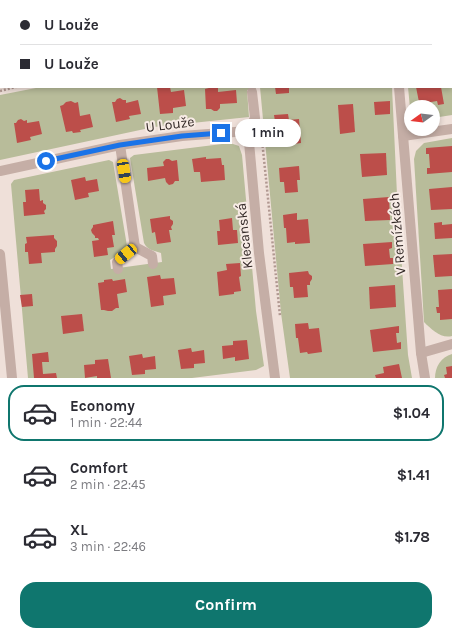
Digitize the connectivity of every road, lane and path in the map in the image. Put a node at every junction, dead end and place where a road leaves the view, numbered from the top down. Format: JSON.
{"nodes":[{"id":1,"x":11,"y":88,"type":"edge"},
{"id":2,"x":399,"y":88,"type":"edge"},
{"id":3,"x":0,"y":90,"type":"edge"},
{"id":4,"x":252,"y":92,"type":"dead end"},
{"id":5,"x":261,"y":125,"type":"dead end"},
{"id":6,"x":452,"y":128,"type":"edge"},
{"id":7,"x":248,"y":131,"type":"junction"},
{"id":8,"x":403,"y":136,"type":"junction"},
{"id":9,"x":120,"y":145,"type":"junction"},
{"id":10,"x":0,"y":171,"type":"edge"},
{"id":11,"x":135,"y":247,"type":"junction"},
{"id":12,"x":0,"y":254,"type":"edge"},
{"id":13,"x":153,"y":264,"type":"dead end"},
{"id":14,"x":118,"y":268,"type":"dead end"},
{"id":15,"x":1,"y":271,"type":"edge"},
{"id":16,"x":280,"y":322,"type":"dead end"},
{"id":17,"x":452,"y":344,"type":"edge"},
{"id":18,"x":421,"y":353,"type":"junction"},
{"id":19,"x":12,"y":378,"type":"edge"},
{"id":20,"x":273,"y":378,"type":"edge"},
{"id":21,"x":425,"y":378,"type":"edge"}],
"edges":[{"from":1,"to":3,"type":"path"},
{"from":2,"to":8,"type":"street","name":"V Remízkách"},
{"from":4,"to":7,"type":"street","name":"Klecanská"},
{"from":5,"to":16,"type":"path"},
{"from":6,"to":8,"type":"street"},
{"from":7,"to":9,"type":"street","name":"U Louže"},
{"from":7,"to":20,"type":"street","name":"Klecanská"},
{"from":8,"to":18,"type":"street","name":"V Remízkách"},
{"from":9,"to":10,"type":"street","name":"U Louže"},
{"from":9,"to":11,"type":"street"},
{"from":11,"to":13,"type":"street"},
{"from":11,"to":14,"type":"street"},
{"from":12,"to":15,"type":"street"},
{"from":15,"to":19,"type":"street"},
{"from":17,"to":18,"type":"street"},
{"from":18,"to":21,"type":"street","name":"V Remízkách"}]}
